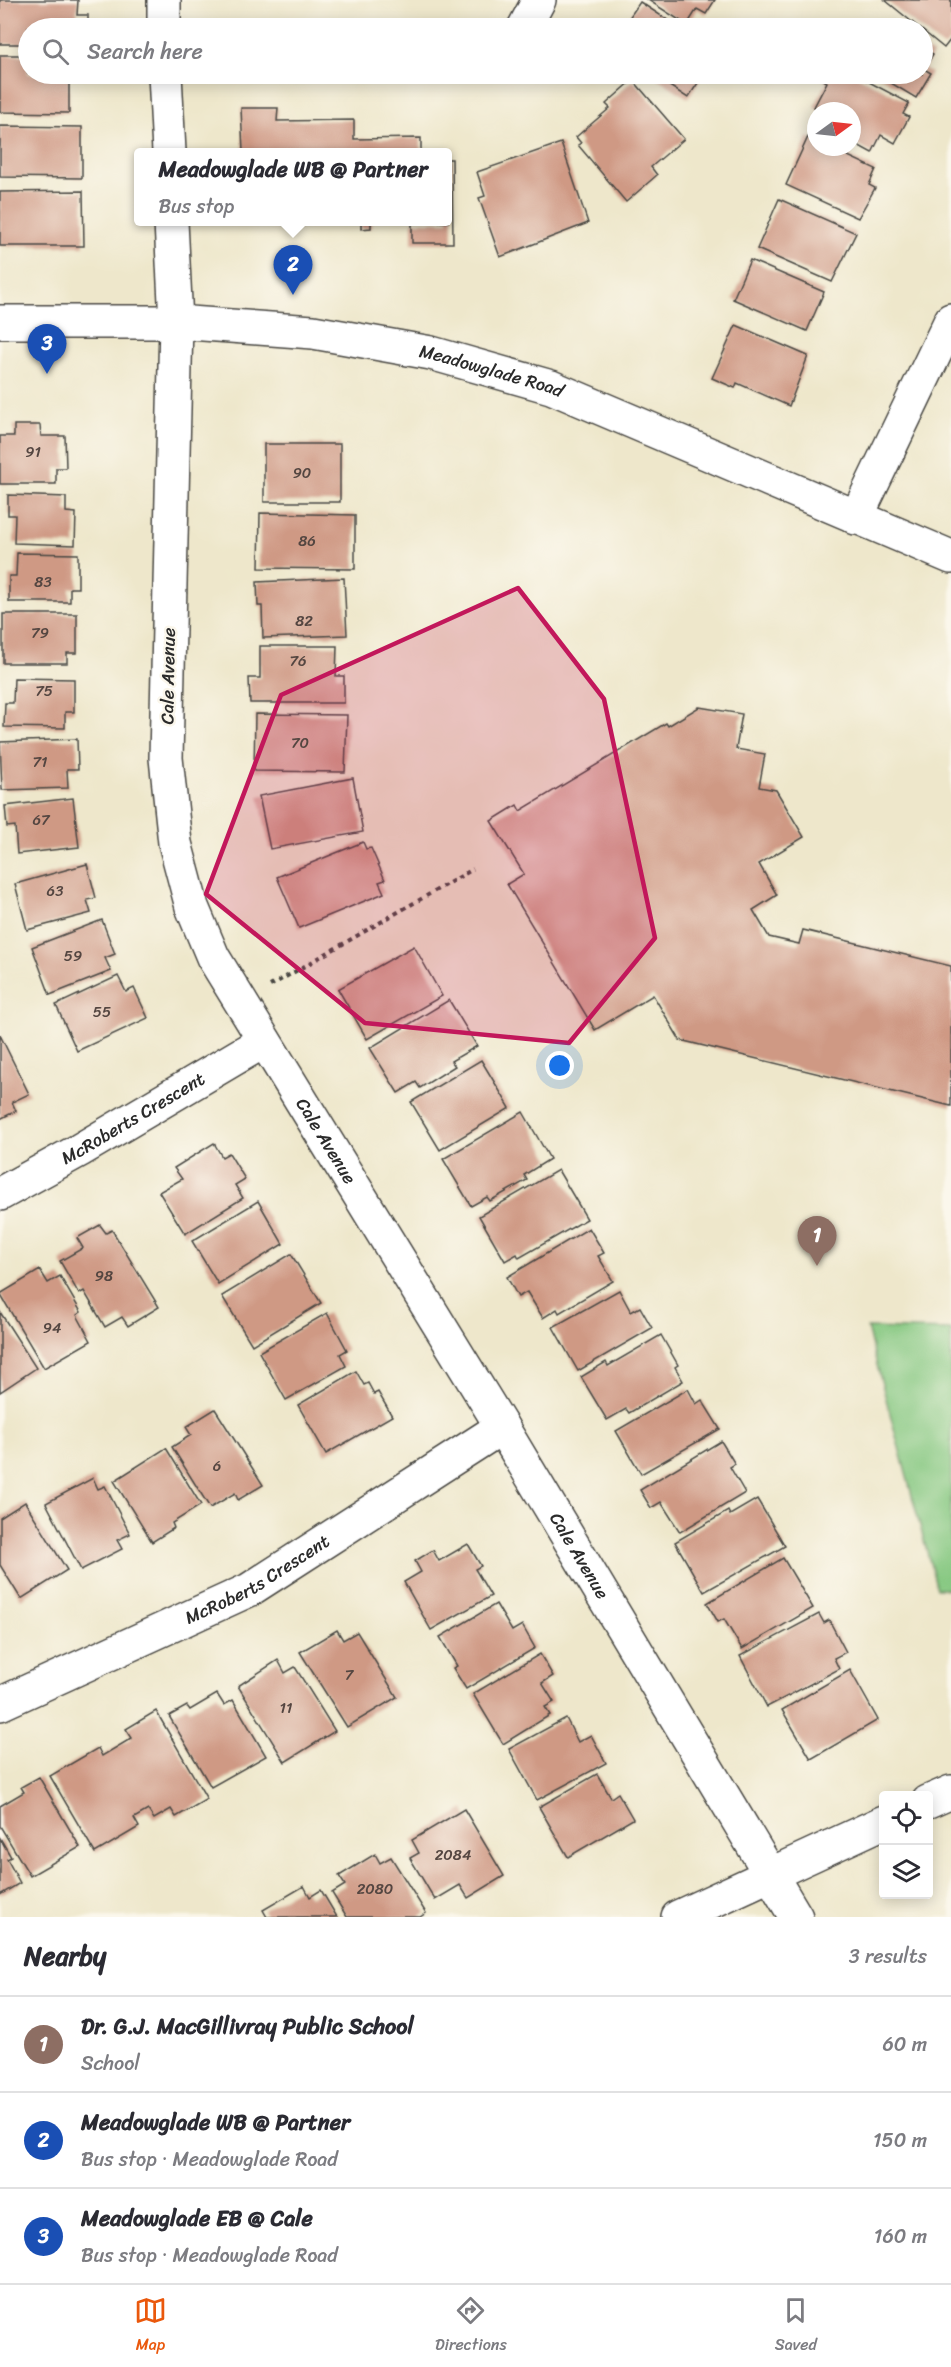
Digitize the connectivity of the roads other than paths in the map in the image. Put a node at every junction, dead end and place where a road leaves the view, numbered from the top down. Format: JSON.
{"nodes":[{"id":1,"x":164,"y":0,"type":"edge"},
{"id":2,"x":539,"y":0,"type":"edge"},
{"id":3,"x":164,"y":18,"type":"edge"},
{"id":4,"x":529,"y":18,"type":"edge"},
{"id":5,"x":166,"y":84,"type":"edge"},
{"id":6,"x":169,"y":148,"type":"edge"},
{"id":7,"x":171,"y":226,"type":"edge"},
{"id":8,"x":951,"y":320,"type":"edge"},
{"id":9,"x":0,"y":322,"type":"edge"},
{"id":10,"x":176,"y":322,"type":"junction"},
{"id":11,"x":856,"y":518,"type":"junction"},
{"id":12,"x":951,"y":557,"type":"edge"},
{"id":13,"x":264,"y":1041,"type":"junction"},
{"id":14,"x":0,"y":1194,"type":"edge"},
{"id":15,"x":502,"y":1427,"type":"junction"},
{"id":16,"x":0,"y":1704,"type":"edge"},
{"id":17,"x":951,"y":1792,"type":"edge"},
{"id":18,"x":933,"y":1800,"type":"edge"},
{"id":19,"x":879,"y":1824,"type":"edge"},
{"id":20,"x":772,"y":1873,"type":"junction"},
{"id":21,"x":678,"y":1917,"type":"edge"},
{"id":22,"x":796,"y":1917,"type":"edge"}],
"edges":[{"from":1,"to":3,"type":"street"},
{"from":2,"to":4,"type":"street"},
{"from":5,"to":6,"type":"street"},
{"from":7,"to":10,"type":"street","name":"Cale Avenue"},
{"from":8,"to":11,"type":"street"},
{"from":9,"to":10,"type":"street","name":"Meadowglade Road"},
{"from":10,"to":11,"type":"street","name":"Meadowglade Road"},
{"from":10,"to":13,"type":"street","name":"Cale Avenue"},
{"from":11,"to":12,"type":"street","name":"Meadowglade Road"},
{"from":13,"to":14,"type":"street","name":"McRoberts Crescent"},
{"from":13,"to":15,"type":"street","name":"Cale Avenue"},
{"from":15,"to":16,"type":"street","name":"McRoberts Crescent"},
{"from":15,"to":20,"type":"street","name":"Cale Avenue"},
{"from":17,"to":18,"type":"street"},
{"from":19,"to":20,"type":"street"},
{"from":20,"to":21,"type":"street"},
{"from":20,"to":22,"type":"street","name":"Cale Avenue"}]}
